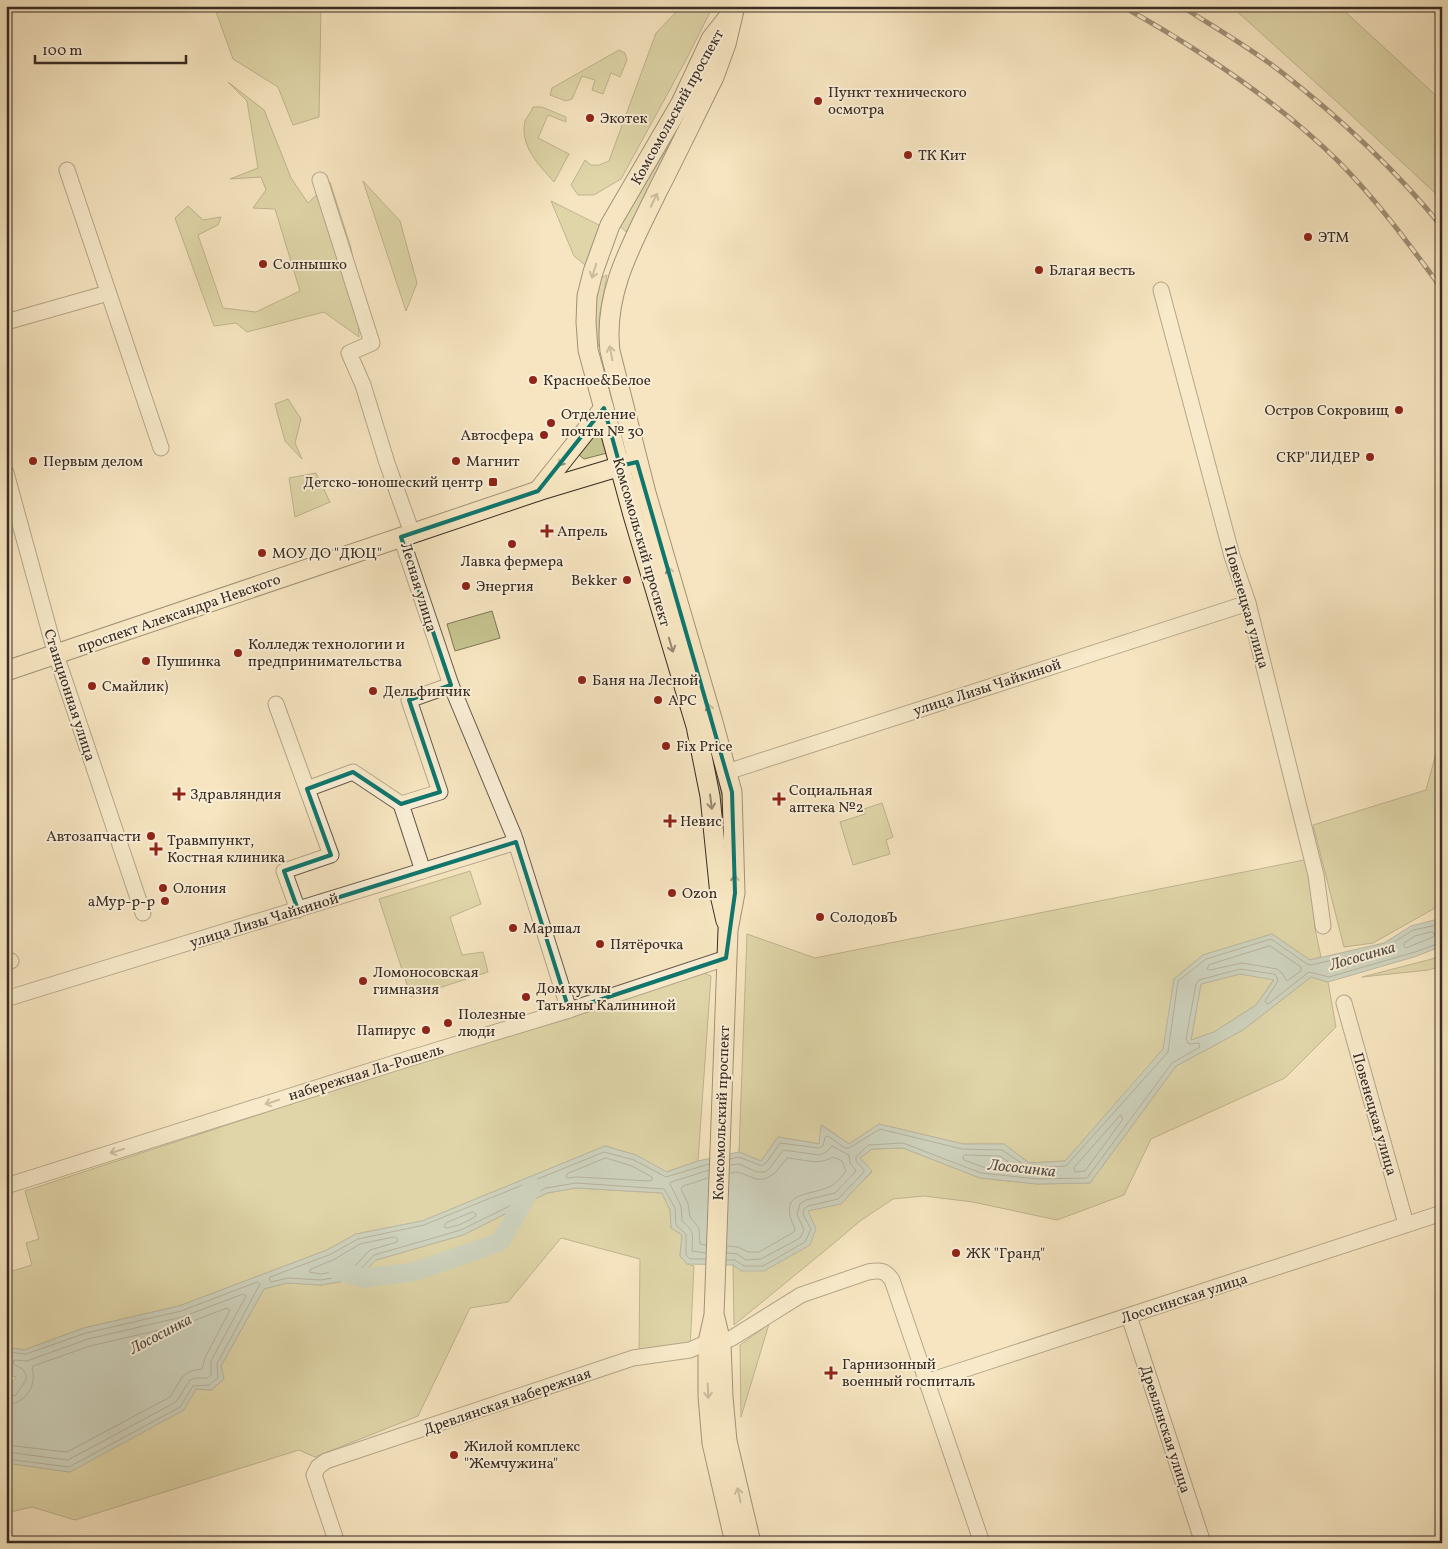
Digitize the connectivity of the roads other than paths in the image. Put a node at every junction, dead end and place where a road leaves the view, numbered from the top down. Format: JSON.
{"nodes":[{"id":1,"x":734,"y":8,"type":"edge"},
{"id":2,"x":67,"y":170,"type":"dead end"},
{"id":3,"x":320,"y":180,"type":"dead end"},
{"id":4,"x":1161,"y":290,"type":"dead end"},
{"id":5,"x":108,"y":293,"type":"junction"},
{"id":6,"x":6,"y":322,"type":"edge"},
{"id":7,"x":604,"y":408,"type":"junction"},
{"id":8,"x":161,"y":448,"type":"dead end"},
{"id":9,"x":629,"y":464,"type":"junction"},
{"id":10,"x":6,"y":473,"type":"edge"},
{"id":11,"x":538,"y":491,"type":"junction"},
{"id":12,"x":407,"y":535,"type":"junction"},
{"id":13,"x":1248,"y":603,"type":"junction"},
{"id":14,"x":56,"y":655,"type":"junction"},
{"id":15,"x":6,"y":671,"type":"edge"},
{"id":16,"x":451,"y":685,"type":"junction"},
{"id":17,"x":276,"y":704,"type":"dead end"},
{"id":18,"x":727,"y":772,"type":"junction"},
{"id":19,"x":307,"y":789,"type":"junction"},
{"id":20,"x":401,"y":804,"type":"junction"},
{"id":21,"x":734,"y":841,"type":"junction"},
{"id":22,"x":516,"y":842,"type":"junction"},
{"id":23,"x":715,"y":844,"type":"junction"},
{"id":24,"x":424,"y":871,"type":"junction"},
{"id":25,"x":298,"y":910,"type":"junction"},
{"id":26,"x":143,"y":913,"type":"dead end"},
{"id":27,"x":1323,"y":926,"type":"dead end"},
{"id":28,"x":728,"y":930,"type":"junction"},
{"id":29,"x":726,"y":958,"type":"junction"},
{"id":30,"x":12,"y":998,"type":"dead end"},
{"id":31,"x":1344,"y":1003,"type":"dead end"},
{"id":32,"x":569,"y":1010,"type":"junction"},
{"id":33,"x":6,"y":1186,"type":"edge"},
{"id":34,"x":1442,"y":1213,"type":"edge"},
{"id":35,"x":1406,"y":1224,"type":"junction"},
{"id":36,"x":1129,"y":1316,"type":"junction"},
{"id":37,"x":714,"y":1343,"type":"junction"},
{"id":38,"x":926,"y":1382,"type":"junction"},
{"id":39,"x":337,"y":1543,"type":"edge"},
{"id":40,"x":735,"y":1543,"type":"edge"},
{"id":41,"x":751,"y":1543,"type":"edge"},
{"id":42,"x":982,"y":1543,"type":"edge"},
{"id":43,"x":1203,"y":1543,"type":"edge"}],
"edges":[{"from":1,"to":7,"type":"main road","name":"Комсомольский проспект","one_way":true},
{"from":9,"to":1,"type":"main road","name":"Комсомольский проспект","one_way":true},
{"from":2,"to":5,"type":"street"},
{"from":3,"to":12,"type":"street","name":"Лесная улица"},
{"from":4,"to":13,"type":"street","name":"Повенецкая улица"},
{"from":5,"to":6,"type":"street"},
{"from":5,"to":8,"type":"street"},
{"from":7,"to":9,"type":"main road","name":"Комсомольский проспект"},
{"from":7,"to":11,"type":"main road","one_way":true},
{"from":9,"to":11,"type":"main road","name":"проспект Александра Невского"},
{"from":18,"to":9,"type":"main road","name":"Комсомольский проспект","one_way":true},
{"from":9,"to":23,"type":"main road","name":"Комсомольский проспект","one_way":true},
{"from":10,"to":14,"type":"street","name":"Станционная улица"},
{"from":11,"to":12,"type":"main road","name":"проспект Александра Невского"},
{"from":12,"to":14,"type":"main road","name":"проспект Александра Невского"},
{"from":12,"to":16,"type":"street","name":"Лесная улица"},
{"from":13,"to":18,"type":"street","name":"улица Лизы Чайкиной"},
{"from":13,"to":27,"type":"street","name":"Повенецкая улица"},
{"from":14,"to":15,"type":"main road","name":"проспект Александра Невского"},
{"from":14,"to":26,"type":"street","name":"Станционная улица"},
{"from":16,"to":20,"type":"street"},
{"from":16,"to":22,"type":"street","name":"Лесная улица"},
{"from":17,"to":19,"type":"street"},
{"from":18,"to":21,"type":"main road","name":"Комсомольский проспект"},
{"from":19,"to":20,"type":"street"},
{"from":19,"to":25,"type":"street"},
{"from":20,"to":24,"type":"street"},
{"from":21,"to":23,"type":"street"},
{"from":28,"to":21,"type":"main road","name":"Комсомольский проспект","one_way":true},
{"from":22,"to":24,"type":"street","name":"улица Лизы Чайкиной"},
{"from":22,"to":32,"type":"street","name":"Лесная улица"},
{"from":23,"to":28,"type":"main road","name":"Комсомольский проспект"},
{"from":24,"to":25,"type":"street","name":"улица Лизы Чайкиной"},
{"from":25,"to":30,"type":"street","name":"улица Лизы Чайкиной"},
{"from":28,"to":29,"type":"main road","name":"Комсомольский проспект"},
{"from":29,"to":32,"type":"street","name":"набережная Ла-Рошель"},
{"from":29,"to":37,"type":"main road","name":"Комсомольский проспект"},
{"from":31,"to":35,"type":"street","name":"Повенецкая улица"},
{"from":32,"to":33,"type":"street","name":"набережная Ла-Рошель","one_way":true},
{"from":34,"to":35,"type":"street","name":"Лососинская улица"},
{"from":35,"to":36,"type":"street","name":"Лососинская улица"},
{"from":36,"to":38,"type":"street","name":"Лососинская улица"},
{"from":36,"to":43,"type":"street","name":"Древлянская улица"},
{"from":37,"to":38,"type":"street","name":"Древлянская набережная"},
{"from":37,"to":39,"type":"street","name":"Древлянская набережная"},
{"from":37,"to":40,"type":"main road","one_way":true},
{"from":41,"to":37,"type":"main road","one_way":true},
{"from":38,"to":42,"type":"street"}]}
